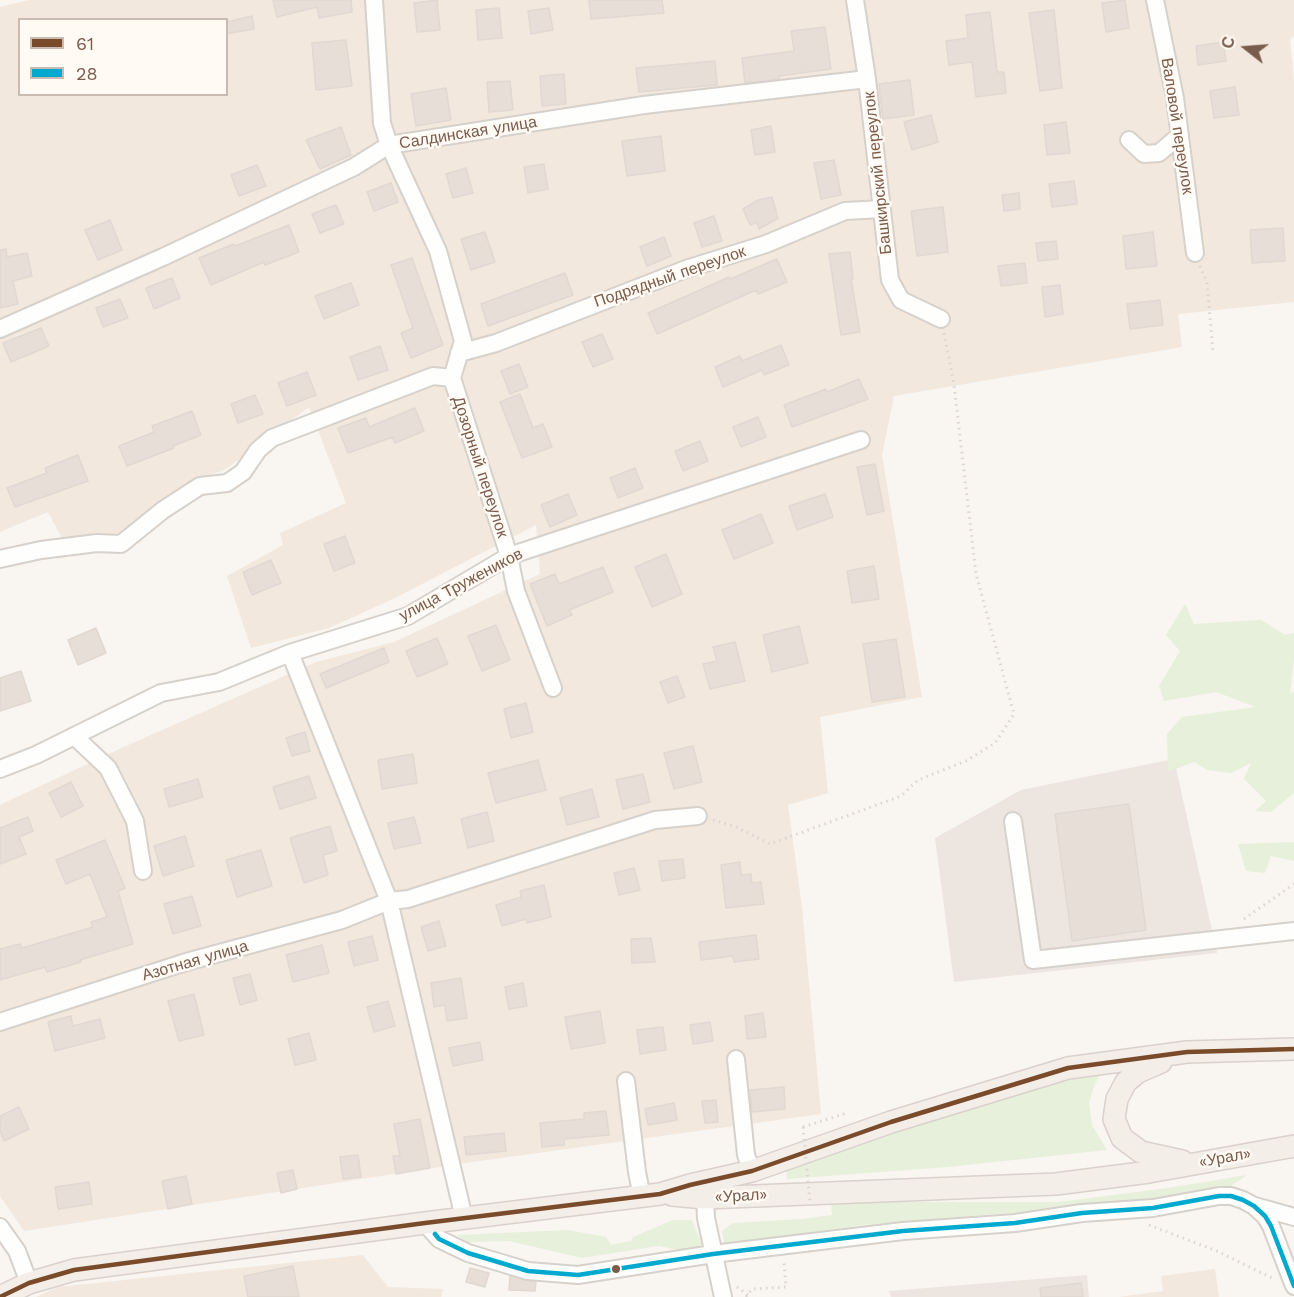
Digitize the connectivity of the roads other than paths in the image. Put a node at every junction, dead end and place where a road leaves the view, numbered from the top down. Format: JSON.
{"nodes":[{"id":1,"x":374,"y":0,"type":"edge"},
{"id":2,"x":855,"y":0,"type":"edge"},
{"id":3,"x":1155,"y":0,"type":"edge"},
{"id":4,"x":867,"y":79,"type":"junction"},
{"id":5,"x":1180,"y":135,"type":"junction"},
{"id":6,"x":1129,"y":140,"type":"dead end"},
{"id":7,"x":389,"y":145,"type":"junction"},
{"id":8,"x":882,"y":209,"type":"junction"},
{"id":9,"x":1195,"y":253,"type":"road end"},
{"id":10,"x":941,"y":319,"type":"road end"},
{"id":11,"x":0,"y":329,"type":"edge"},
{"id":12,"x":459,"y":353,"type":"junction"},
{"id":13,"x":452,"y":378,"type":"junction"},
{"id":14,"x":861,"y":440,"type":"dead end"},
{"id":15,"x":509,"y":556,"type":"junction"},
{"id":16,"x":0,"y":559,"type":"edge"},
{"id":17,"x":290,"y":653,"type":"junction"},
{"id":18,"x":553,"y":688,"type":"dead end"},
{"id":19,"x":74,"y":736,"type":"junction"},
{"id":20,"x":0,"y":769,"type":"edge"},
{"id":21,"x":698,"y":816,"type":"road end"},
{"id":22,"x":1013,"y":821,"type":"dead end"},
{"id":23,"x":143,"y":871,"type":"dead end"},
{"id":24,"x":389,"y":901,"type":"junction"},
{"id":25,"x":1294,"y":931,"type":"edge"},
{"id":26,"x":0,"y":1022,"type":"edge"},
{"id":27,"x":1294,"y":1049,"type":"edge"},
{"id":28,"x":1187,"y":1052,"type":"junction"},
{"id":29,"x":736,"y":1059,"type":"dead end"},
{"id":30,"x":626,"y":1081,"type":"dead end"},
{"id":31,"x":1294,"y":1146,"type":"edge"},
{"id":32,"x":1192,"y":1164,"type":"junction"},
{"id":33,"x":752,"y":1171,"type":"junction"},
{"id":34,"x":651,"y":1196,"type":"junction"},
{"id":35,"x":705,"y":1198,"type":"junction"},
{"id":36,"x":1254,"y":1206,"type":"junction"},
{"id":37,"x":1294,"y":1217,"type":"edge"},
{"id":38,"x":464,"y":1218,"type":"junction"},
{"id":39,"x":425,"y":1223,"type":"junction"},
{"id":40,"x":0,"y":1227,"type":"edge"},
{"id":41,"x":713,"y":1254,"type":"junction"},
{"id":42,"x":29,"y":1283,"type":"junction"},
{"id":43,"x":1286,"y":1284,"type":"edge"},
{"id":44,"x":0,"y":1297,"type":"edge"},
{"id":45,"x":723,"y":1297,"type":"edge"}],
"edges":[{"from":1,"to":7,"type":"street","name":"Дозорный переулок"},
{"from":2,"to":4,"type":"street","name":"Башкирский переулок"},
{"from":3,"to":5,"type":"street","name":"Валовой переулок"},
{"from":4,"to":7,"type":"street","name":"Салдинская улица"},
{"from":4,"to":8,"type":"street","name":"Башкирский переулок"},
{"from":5,"to":6,"type":"street"},
{"from":5,"to":9,"type":"street","name":"Валовой переулок"},
{"from":7,"to":11,"type":"street","name":"Салдинская улица"},
{"from":7,"to":12,"type":"street","name":"Дозорный переулок"},
{"from":8,"to":10,"type":"street","name":"Башкирский переулок"},
{"from":8,"to":12,"type":"street","name":"Подрядный переулок"},
{"from":12,"to":13,"type":"street","name":"Дозорный переулок"},
{"from":13,"to":15,"type":"street","name":"Дозорный переулок"},
{"from":13,"to":16,"type":"street"},
{"from":14,"to":15,"type":"street","name":"улица Тружеников"},
{"from":15,"to":17,"type":"street","name":"улица Тружеников"},
{"from":15,"to":18,"type":"street","name":"Дозорный переулок"},
{"from":17,"to":19,"type":"street","name":"улица Тружеников"},
{"from":17,"to":24,"type":"street"},
{"from":19,"to":20,"type":"street","name":"улица Тружеников"},
{"from":19,"to":23,"type":"street"},
{"from":21,"to":24,"type":"street","name":"Азотная улица"},
{"from":22,"to":25,"type":"street"},
{"from":24,"to":26,"type":"street","name":"Азотная улица"},
{"from":24,"to":38,"type":"street"},
{"from":27,"to":28,"type":"main road","name":"«Урал»"},
{"from":28,"to":32,"type":"main road"},
{"from":28,"to":33,"type":"main road","name":"«Урал»"},
{"from":29,"to":33,"type":"street"},
{"from":30,"to":34,"type":"street"},
{"from":31,"to":32,"type":"main road","name":"«Урал»"},
{"from":32,"to":35,"type":"main road","name":"«Урал»"},
{"from":33,"to":34,"type":"main road","name":"«Урал»"},
{"from":34,"to":35,"type":"main road","name":"«Урал»"},
{"from":34,"to":38,"type":"main road"},
{"from":35,"to":41,"type":"street"},
{"from":36,"to":37,"type":"street"},
{"from":36,"to":41,"type":"street"},
{"from":36,"to":43,"type":"street"},
{"from":38,"to":39,"type":"main road"},
{"from":39,"to":41,"type":"street"},
{"from":39,"to":42,"type":"main road"},
{"from":40,"to":42,"type":"street"},
{"from":41,"to":45,"type":"street"},
{"from":42,"to":44,"type":"main road"}]}
